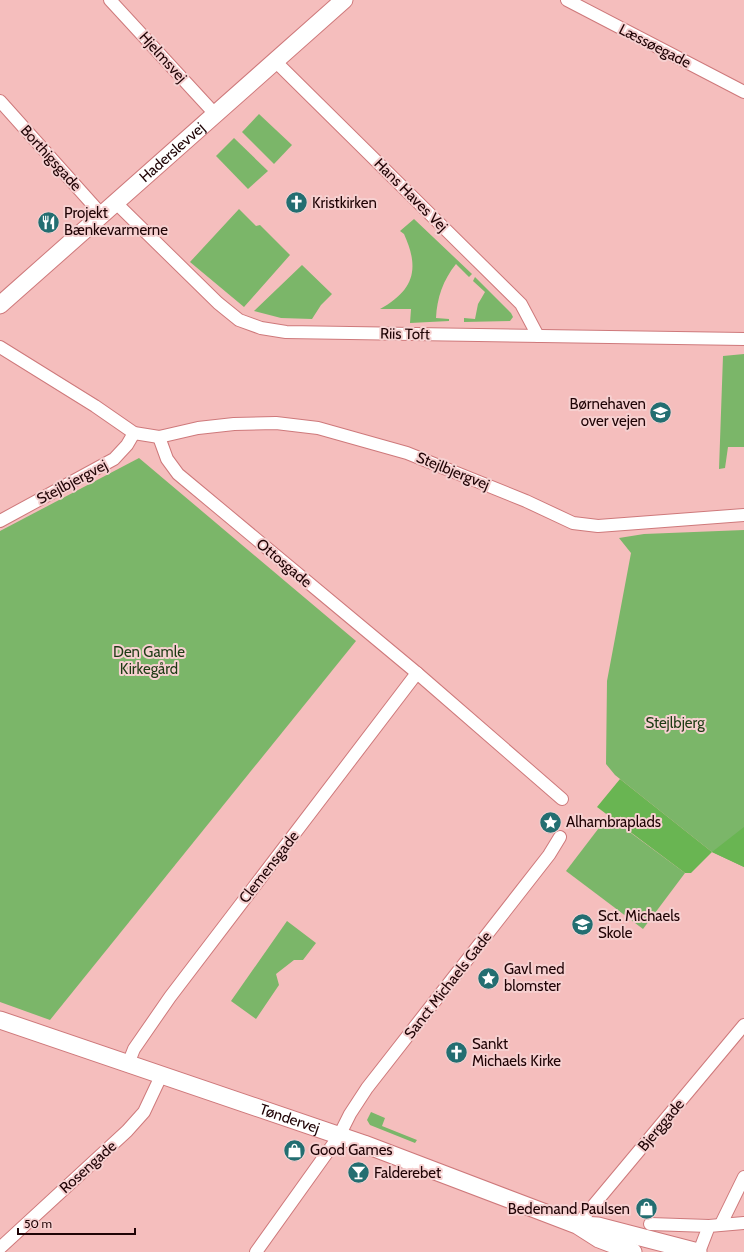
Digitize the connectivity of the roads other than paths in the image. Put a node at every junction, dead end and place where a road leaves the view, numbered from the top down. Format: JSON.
{"nodes":[{"id":1,"x":110,"y":0,"type":"edge"},
{"id":2,"x":344,"y":0,"type":"edge"},
{"id":3,"x":566,"y":0,"type":"edge"},
{"id":4,"x":275,"y":61,"type":"junction"},
{"id":5,"x":744,"y":92,"type":"edge"},
{"id":6,"x":0,"y":101,"type":"edge"},
{"id":7,"x":215,"y":114,"type":"junction"},
{"id":8,"x":116,"y":203,"type":"junction"},
{"id":9,"x":102,"y":215,"type":"junction"},
{"id":10,"x":0,"y":305,"type":"edge"},
{"id":11,"x":538,"y":336,"type":"junction"},
{"id":12,"x":744,"y":339,"type":"edge"},
{"id":13,"x":0,"y":347,"type":"edge"},
{"id":14,"x":134,"y":433,"type":"junction"},
{"id":15,"x":158,"y":437,"type":"junction"},
{"id":16,"x":744,"y":515,"type":"edge"},
{"id":17,"x":0,"y":521,"type":"edge"},
{"id":18,"x":417,"y":673,"type":"junction"},
{"id":19,"x":562,"y":799,"type":"dead end"},
{"id":20,"x":560,"y":837,"type":"dead end"},
{"id":21,"x":0,"y":1020,"type":"edge"},
{"id":22,"x":744,"y":1025,"type":"edge"},
{"id":23,"x":128,"y":1064,"type":"junction"},
{"id":24,"x":161,"y":1076,"type":"junction"},
{"id":25,"x":339,"y":1136,"type":"junction"},
{"id":26,"x":744,"y":1177,"type":"edge"},
{"id":27,"x":744,"y":1223,"type":"edge"},
{"id":28,"x":650,"y":1224,"type":"dead end"},
{"id":29,"x":577,"y":1225,"type":"junction"},
{"id":30,"x":715,"y":1225,"type":"junction"},
{"id":31,"x":0,"y":1248,"type":"edge"},
{"id":32,"x":625,"y":1250,"type":"edge"},
{"id":33,"x":256,"y":1252,"type":"edge"},
{"id":34,"x":698,"y":1252,"type":"edge"}],
"edges":[{"from":1,"to":7,"type":"street","name":"Hjelmsvej"},
{"from":2,"to":4,"type":"main road","name":"Haderslevvej"},
{"from":3,"to":5,"type":"street","name":"Læssøegade"},
{"from":4,"to":7,"type":"main road","name":"Haderslevvej"},
{"from":4,"to":11,"type":"street","name":"Hans Haves Vej"},
{"from":6,"to":9,"type":"street","name":"Borthigsgade"},
{"from":7,"to":8,"type":"main road","name":"Haderslevvej"},
{"from":8,"to":9,"type":"main road","name":"Haderslevvej"},
{"from":8,"to":11,"type":"street","name":"Riis Toft"},
{"from":9,"to":10,"type":"main road","name":"Haderslevvej"},
{"from":11,"to":12,"type":"street","name":"Riis Toft"},
{"from":13,"to":14,"type":"street"},
{"from":14,"to":15,"type":"street"},
{"from":14,"to":17,"type":"street","name":"Stejlbjergvej"},
{"from":15,"to":16,"type":"street","name":"Stejlbjergvej"},
{"from":15,"to":18,"type":"street","name":"Ottosgade"},
{"from":18,"to":19,"type":"street","name":"Ottosgade"},
{"from":18,"to":23,"type":"street","name":"Clemensgade"},
{"from":20,"to":25,"type":"street","name":"Sanct Michaels Gade"},
{"from":21,"to":23,"type":"main road","name":"Tøndervej"},
{"from":22,"to":29,"type":"street","name":"Bjerggade"},
{"from":23,"to":24,"type":"main road","name":"Tøndervej"},
{"from":24,"to":25,"type":"main road","name":"Tøndervej"},
{"from":24,"to":31,"type":"street","name":"Rosengade"},
{"from":25,"to":29,"type":"main road","name":"Tøndervej"},
{"from":25,"to":33,"type":"street","name":"Sanct Michaels Gade"},
{"from":26,"to":30,"type":"street"},
{"from":27,"to":30,"type":"street"},
{"from":28,"to":30,"type":"street"},
{"from":29,"to":32,"type":"main road","name":"Tøndervej"},
{"from":29,"to":34,"type":"main road","name":"Tøndervej"},
{"from":30,"to":34,"type":"street"}]}
